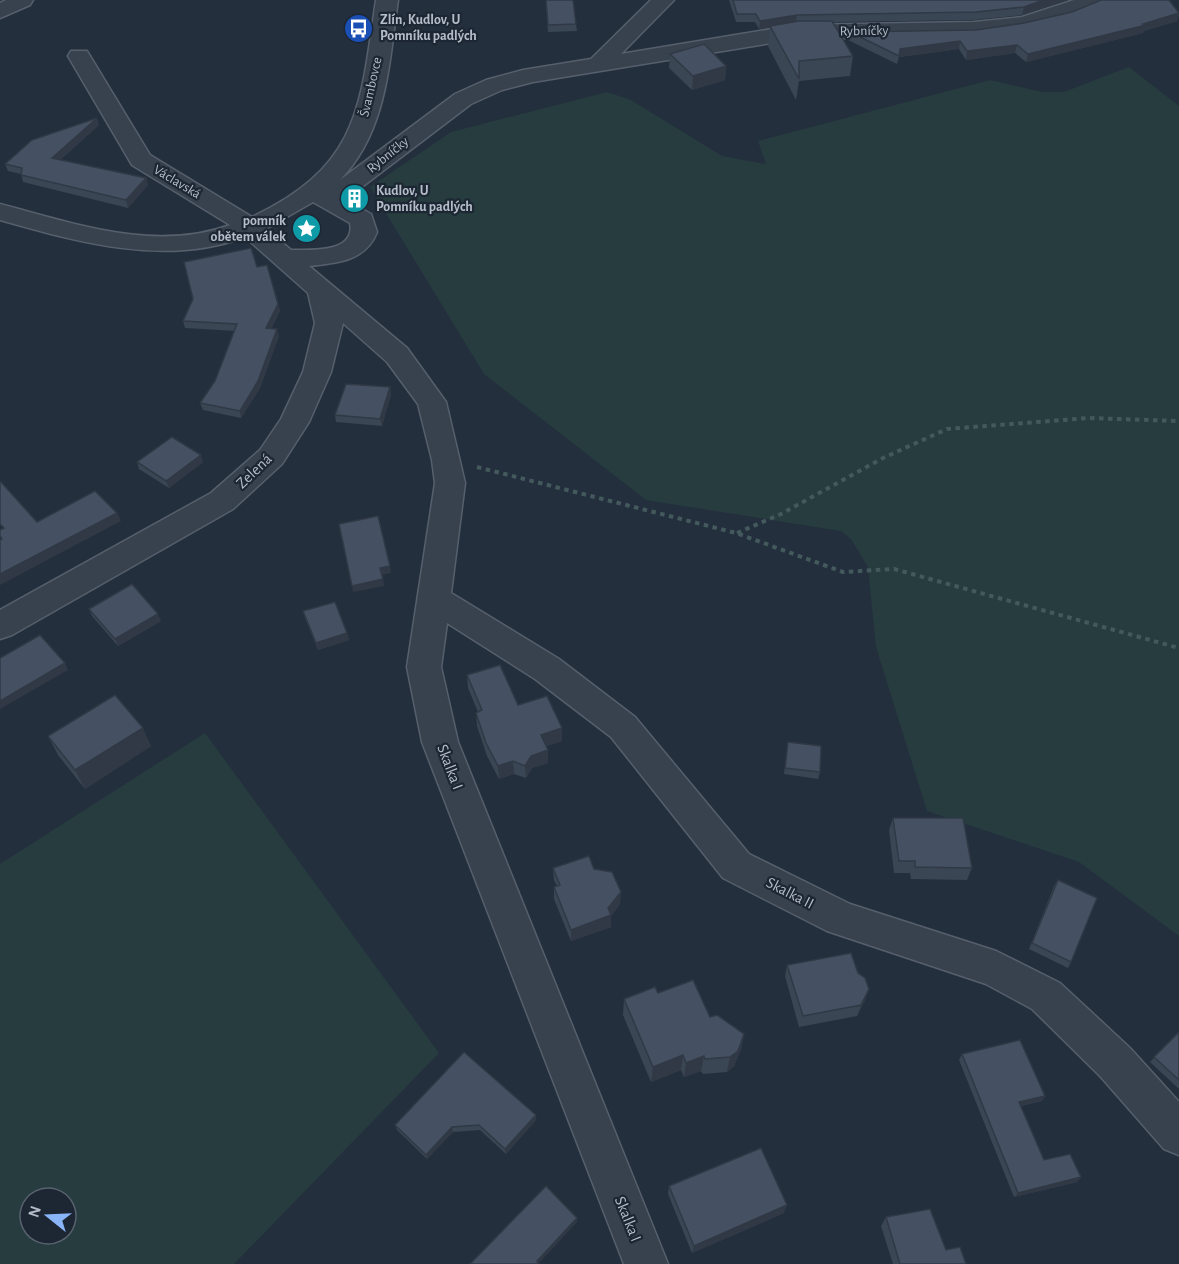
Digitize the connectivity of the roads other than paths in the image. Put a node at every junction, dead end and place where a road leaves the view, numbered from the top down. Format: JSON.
{"nodes":[{"id":1,"x":22,"y":0,"type":"edge"},
{"id":2,"x":387,"y":0,"type":"edge"},
{"id":3,"x":663,"y":0,"type":"edge"},
{"id":4,"x":1092,"y":0,"type":"edge"},
{"id":5,"x":0,"y":12,"type":"edge"},
{"id":6,"x":79,"y":56,"type":"dead end"},
{"id":7,"x":598,"y":64,"type":"junction"},
{"id":8,"x":312,"y":192,"type":"junction"},
{"id":9,"x":0,"y":212,"type":"edge"},
{"id":10,"x":250,"y":228,"type":"junction"},
{"id":11,"x":284,"y":258,"type":"junction"},
{"id":12,"x":320,"y":287,"type":"junction"},
{"id":13,"x":434,"y":598,"type":"junction"},
{"id":14,"x":0,"y":627,"type":"edge"},
{"id":15,"x":1179,"y":1134,"type":"edge"},
{"id":16,"x":646,"y":1264,"type":"edge"}],
"edges":[{"from":1,"to":5,"type":"street"},
{"from":2,"to":8,"type":"street","name":"Švambovce"},
{"from":3,"to":7,"type":"street"},
{"from":4,"to":7,"type":"street","name":"Rybníčky"},
{"from":6,"to":10,"type":"street","name":"Václavská"},
{"from":7,"to":8,"type":"street","name":"Rybníčky"},
{"from":8,"to":10,"type":"street","name":"Švambovce"},
{"from":8,"to":11,"type":"street"},
{"from":9,"to":10,"type":"street"},
{"from":10,"to":11,"type":"street"},
{"from":11,"to":12,"type":"street"},
{"from":12,"to":13,"type":"street","name":"Skalka I"},
{"from":12,"to":14,"type":"street","name":"Zelená"},
{"from":13,"to":15,"type":"street","name":"Skalka II"},
{"from":13,"to":16,"type":"street","name":"Skalka I"}]}
